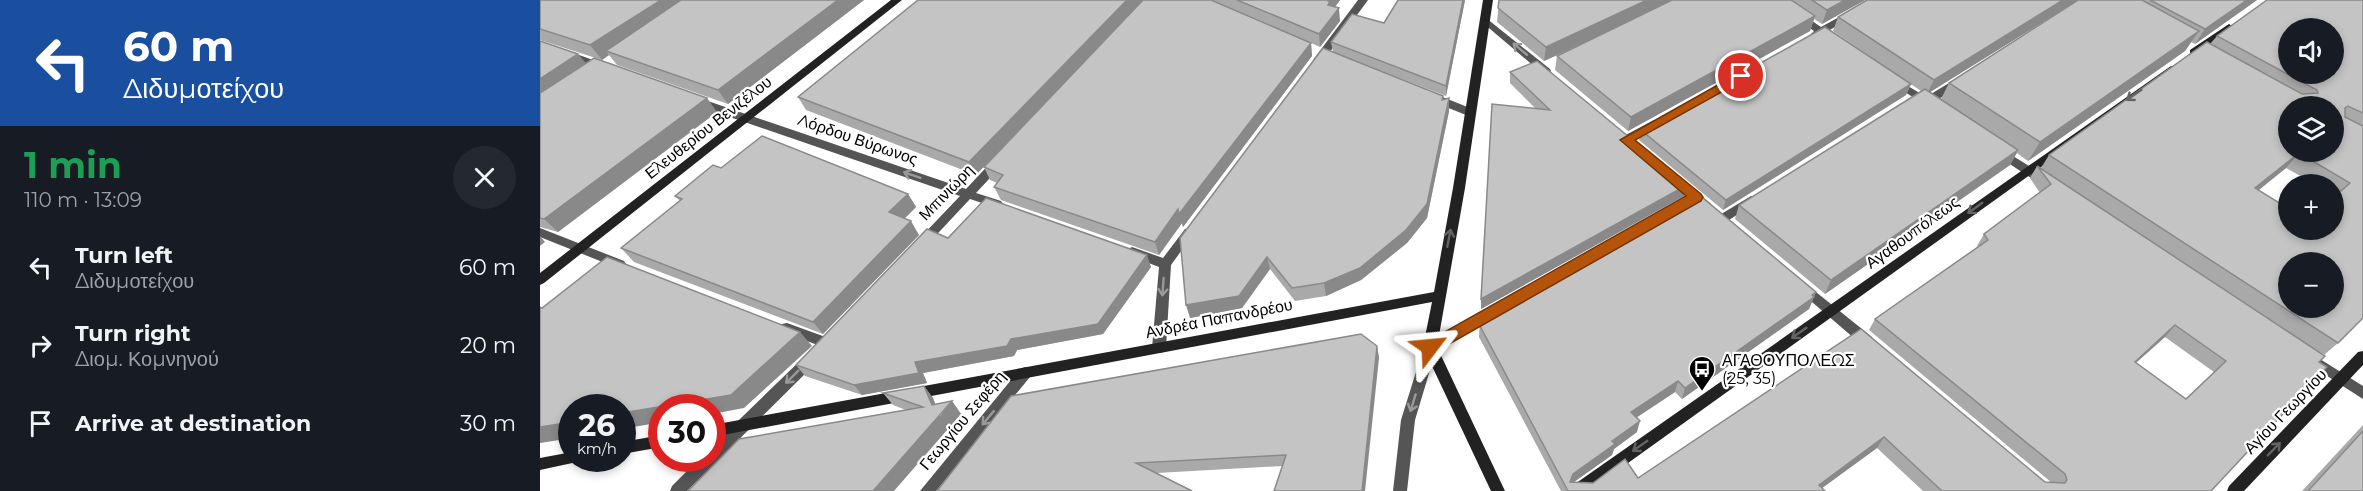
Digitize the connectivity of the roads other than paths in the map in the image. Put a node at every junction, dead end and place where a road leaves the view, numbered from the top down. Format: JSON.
{"nodes":[{"id":1,"x":897,"y":0,"type":"edge"},
{"id":2,"x":1363,"y":0,"type":"edge"},
{"id":3,"x":1488,"y":0,"type":"edge"},
{"id":4,"x":1775,"y":0,"type":"edge"},
{"id":5,"x":1877,"y":0,"type":"edge"},
{"id":6,"x":2240,"y":19,"type":"edge"},
{"id":7,"x":1486,"y":21,"type":"junction"},
{"id":8,"x":1821,"y":31,"type":"junction"},
{"id":9,"x":1801,"y":42,"type":"edge"},
{"id":10,"x":540,"y":44,"type":"edge"},
{"id":11,"x":1840,"y":44,"type":"edge"},
{"id":12,"x":605,"y":68,"type":"edge"},
{"id":13,"x":1308,"y":73,"type":"edge"},
{"id":14,"x":1888,"y":76,"type":"edge"},
{"id":15,"x":1965,"y":78,"type":"edge"},
{"id":16,"x":1560,"y":83,"type":"edge"},
{"id":17,"x":1429,"y":96,"type":"edge"},
{"id":18,"x":690,"y":99,"type":"edge"},
{"id":19,"x":1471,"y":112,"type":"junction"},
{"id":20,"x":746,"y":118,"type":"junction"},
{"id":21,"x":1660,"y":121,"type":"edge"},
{"id":22,"x":1626,"y":140,"type":"edge"},
{"id":23,"x":1991,"y":145,"type":"edge"},
{"id":24,"x":1008,"y":152,"type":"edge"},
{"id":25,"x":1661,"y":168,"type":"edge"},
{"id":26,"x":2028,"y":170,"type":"junction"},
{"id":27,"x":2047,"y":183,"type":"edge"},
{"id":28,"x":968,"y":194,"type":"junction"},
{"id":29,"x":1761,"y":195,"type":"edge"},
{"id":30,"x":1012,"y":210,"type":"edge"},
{"id":31,"x":1194,"y":226,"type":"edge"},
{"id":32,"x":540,"y":232,"type":"edge"},
{"id":33,"x":579,"y":248,"type":"junction"},
{"id":34,"x":1121,"y":249,"type":"edge"},
{"id":35,"x":913,"y":252,"type":"edge"},
{"id":36,"x":1165,"y":264,"type":"junction"},
{"id":37,"x":633,"y":269,"type":"edge"},
{"id":38,"x":540,"y":280,"type":"edge"},
{"id":39,"x":1794,"y":280,"type":"edge"},
{"id":40,"x":1438,"y":296,"type":"junction"},
{"id":41,"x":1502,"y":307,"type":"edge"},
{"id":42,"x":1831,"y":311,"type":"junction"},
{"id":43,"x":772,"y":323,"type":"edge"},
{"id":44,"x":1430,"y":347,"type":"junction"},
{"id":45,"x":1159,"y":348,"type":"junction"},
{"id":46,"x":1876,"y":348,"type":"edge"},
{"id":47,"x":2302,"y":353,"type":"edge"},
{"id":48,"x":2363,"y":356,"type":"edge"},
{"id":49,"x":1025,"y":373,"type":"junction"},
{"id":50,"x":2341,"y":379,"type":"junction"},
{"id":51,"x":2363,"y":393,"type":"edge"},
{"id":52,"x":742,"y":426,"type":"junction"},
{"id":53,"x":726,"y":429,"type":"edge"},
{"id":54,"x":726,"y":442,"type":"edge"},
{"id":55,"x":558,"y":461,"type":"edge"},
{"id":56,"x":540,"y":464,"type":"edge"},
{"id":57,"x":696,"y":472,"type":"edge"},
{"id":58,"x":677,"y":491,"type":"edge"},
{"id":59,"x":927,"y":491,"type":"edge"},
{"id":60,"x":1400,"y":491,"type":"edge"},
{"id":61,"x":1498,"y":491,"type":"edge"},
{"id":62,"x":1577,"y":491,"type":"edge"},
{"id":63,"x":2234,"y":491,"type":"edge"}],
"edges":[{"from":1,"to":20,"type":"street","name":"Ελευθερίου Βενιζέλου"},
{"from":2,"to":13,"type":"street"},
{"from":3,"to":7,"type":"street"},
{"from":4,"to":8,"type":"street"},
{"from":5,"to":8,"type":"street"},
{"from":6,"to":26,"type":"street","name":"Αγαθουπόλεως","one_way":true},
{"from":16,"to":7,"type":"street","one_way":true},
{"from":7,"to":19,"type":"street"},
{"from":8,"to":9,"type":"street"},
{"from":8,"to":11,"type":"street"},
{"from":10,"to":12,"type":"street"},
{"from":14,"to":15,"type":"street"},
{"from":17,"to":19,"type":"street"},
{"from":18,"to":20,"type":"street","name":"Λόρδου Βύρωνος"},
{"from":40,"to":19,"type":"street","one_way":true},
{"from":28,"to":20,"type":"street","name":"Λόρδου Βύρωνος","one_way":true},
{"from":20,"to":33,"type":"street","name":"Ελευθερίου Βενιζέλου"},
{"from":21,"to":22,"type":"street"},
{"from":23,"to":26,"type":"street"},
{"from":24,"to":28,"type":"street","name":"Μπινιώρη"},
{"from":25,"to":29,"type":"street"},
{"from":26,"to":27,"type":"street"},
{"from":26,"to":42,"type":"street","name":"Αγαθουπόλεως","one_way":true},
{"from":28,"to":30,"type":"street","name":"Λόρδου Βύρωνος"},
{"from":28,"to":35,"type":"street","name":"Μπινιώρη"},
{"from":31,"to":36,"type":"street"},
{"from":32,"to":33,"type":"street"},
{"from":33,"to":37,"type":"street"},
{"from":33,"to":38,"type":"street","name":"Ελευθερίου Βενιζέλου"},
{"from":34,"to":36,"type":"street"},
{"from":36,"to":45,"type":"street","one_way":true},
{"from":39,"to":42,"type":"street"},
{"from":40,"to":44,"type":"street"},
{"from":40,"to":45,"type":"street","name":"Ανδρέα Παπανδρέου"},
{"from":41,"to":44,"type":"street"},
{"from":42,"to":46,"type":"street"},
{"from":42,"to":62,"type":"street","name":"Αγαθουπόλεως","one_way":true},
{"from":43,"to":52,"type":"street","one_way":true},
{"from":44,"to":60,"type":"street","one_way":true},
{"from":44,"to":61,"type":"street"},
{"from":45,"to":49,"type":"street","name":"Ανδρέα Παπανδρέου"},
{"from":47,"to":50,"type":"street"},
{"from":48,"to":50,"type":"street","name":"Αγίου Γεωργίου"},
{"from":49,"to":52,"type":"street","name":"Ανδρέα Παπανδρέου"},
{"from":49,"to":59,"type":"street","name":"Γεωργίου Σεφέρη","one_way":true},
{"from":50,"to":51,"type":"street"},
{"from":63,"to":50,"type":"street","name":"Αγίου Γεωργίου","one_way":true},
{"from":52,"to":53,"type":"street","name":"Ανδρέα Παπανδρέου"},
{"from":52,"to":54,"type":"street"},
{"from":55,"to":56,"type":"street"},
{"from":57,"to":58,"type":"street"}]}
